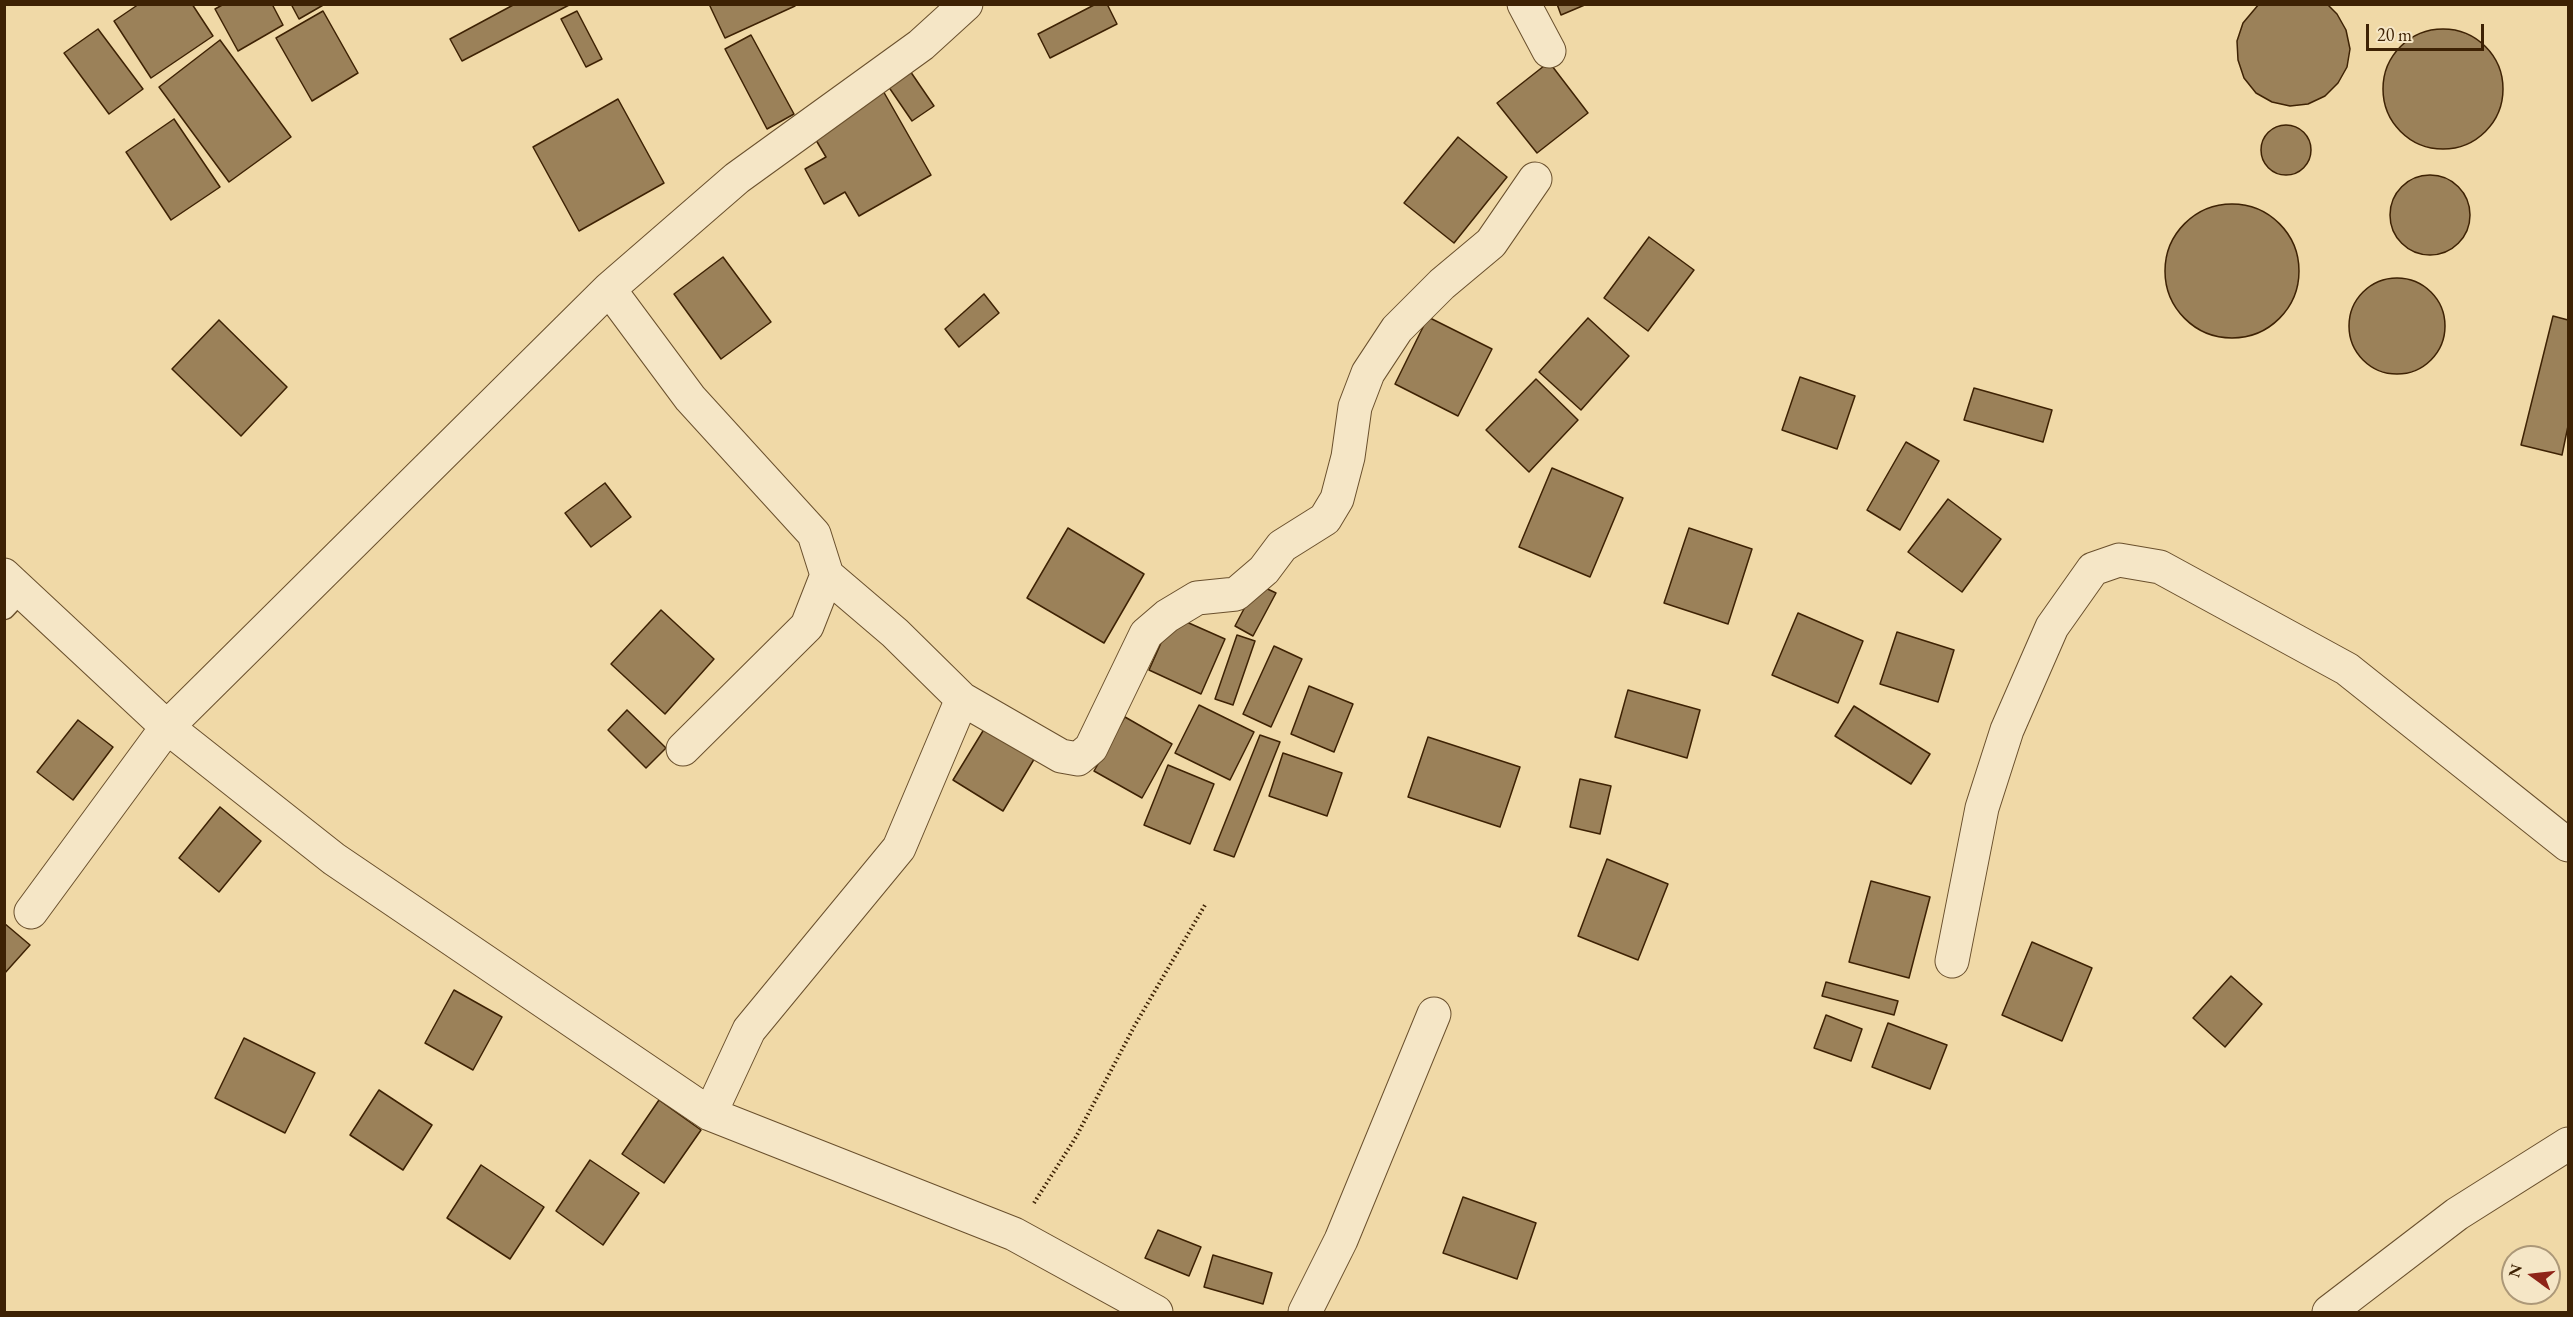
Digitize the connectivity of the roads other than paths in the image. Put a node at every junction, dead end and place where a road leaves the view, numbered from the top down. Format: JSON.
{"nodes":[{"id":1,"x":966,"y":4,"type":"edge"},
{"id":2,"x":1524,"y":4,"type":"edge"},
{"id":3,"x":1549,"y":51,"type":"dead end"},
{"id":4,"x":1535,"y":179,"type":"dead end"},
{"id":5,"x":609,"y":289,"type":"junction"},
{"id":6,"x":827,"y":575,"type":"junction"},
{"id":7,"x":10,"y":591,"type":"edge"},
{"id":8,"x":962,"y":699,"type":"junction"},
{"id":9,"x":167,"y":727,"type":"junction"},
{"id":10,"x":683,"y":749,"type":"dead end"},
{"id":11,"x":2568,"y":845,"type":"edge"},
{"id":12,"x":31,"y":912,"type":"dead end"},
{"id":13,"x":1952,"y":961,"type":"dead end"},
{"id":14,"x":1434,"y":1014,"type":"dead end"},
{"id":15,"x":710,"y":1114,"type":"junction"},
{"id":16,"x":2568,"y":1144,"type":"edge"},
{"id":17,"x":1156,"y":1312,"type":"edge"},
{"id":18,"x":1305,"y":1312,"type":"edge"},
{"id":19,"x":2329,"y":1312,"type":"edge"}],
"edges":[{"from":1,"to":5,"type":"street"},
{"from":2,"to":3,"type":"street"},
{"from":4,"to":8,"type":"street"},
{"from":5,"to":6,"type":"street"},
{"from":5,"to":9,"type":"street"},
{"from":6,"to":8,"type":"street"},
{"from":6,"to":10,"type":"street"},
{"from":7,"to":9,"type":"street"},
{"from":8,"to":15,"type":"street"},
{"from":9,"to":12,"type":"street"},
{"from":9,"to":15,"type":"street"},
{"from":11,"to":13,"type":"street"},
{"from":14,"to":18,"type":"street"},
{"from":15,"to":17,"type":"street"},
{"from":16,"to":19,"type":"street"}]}
